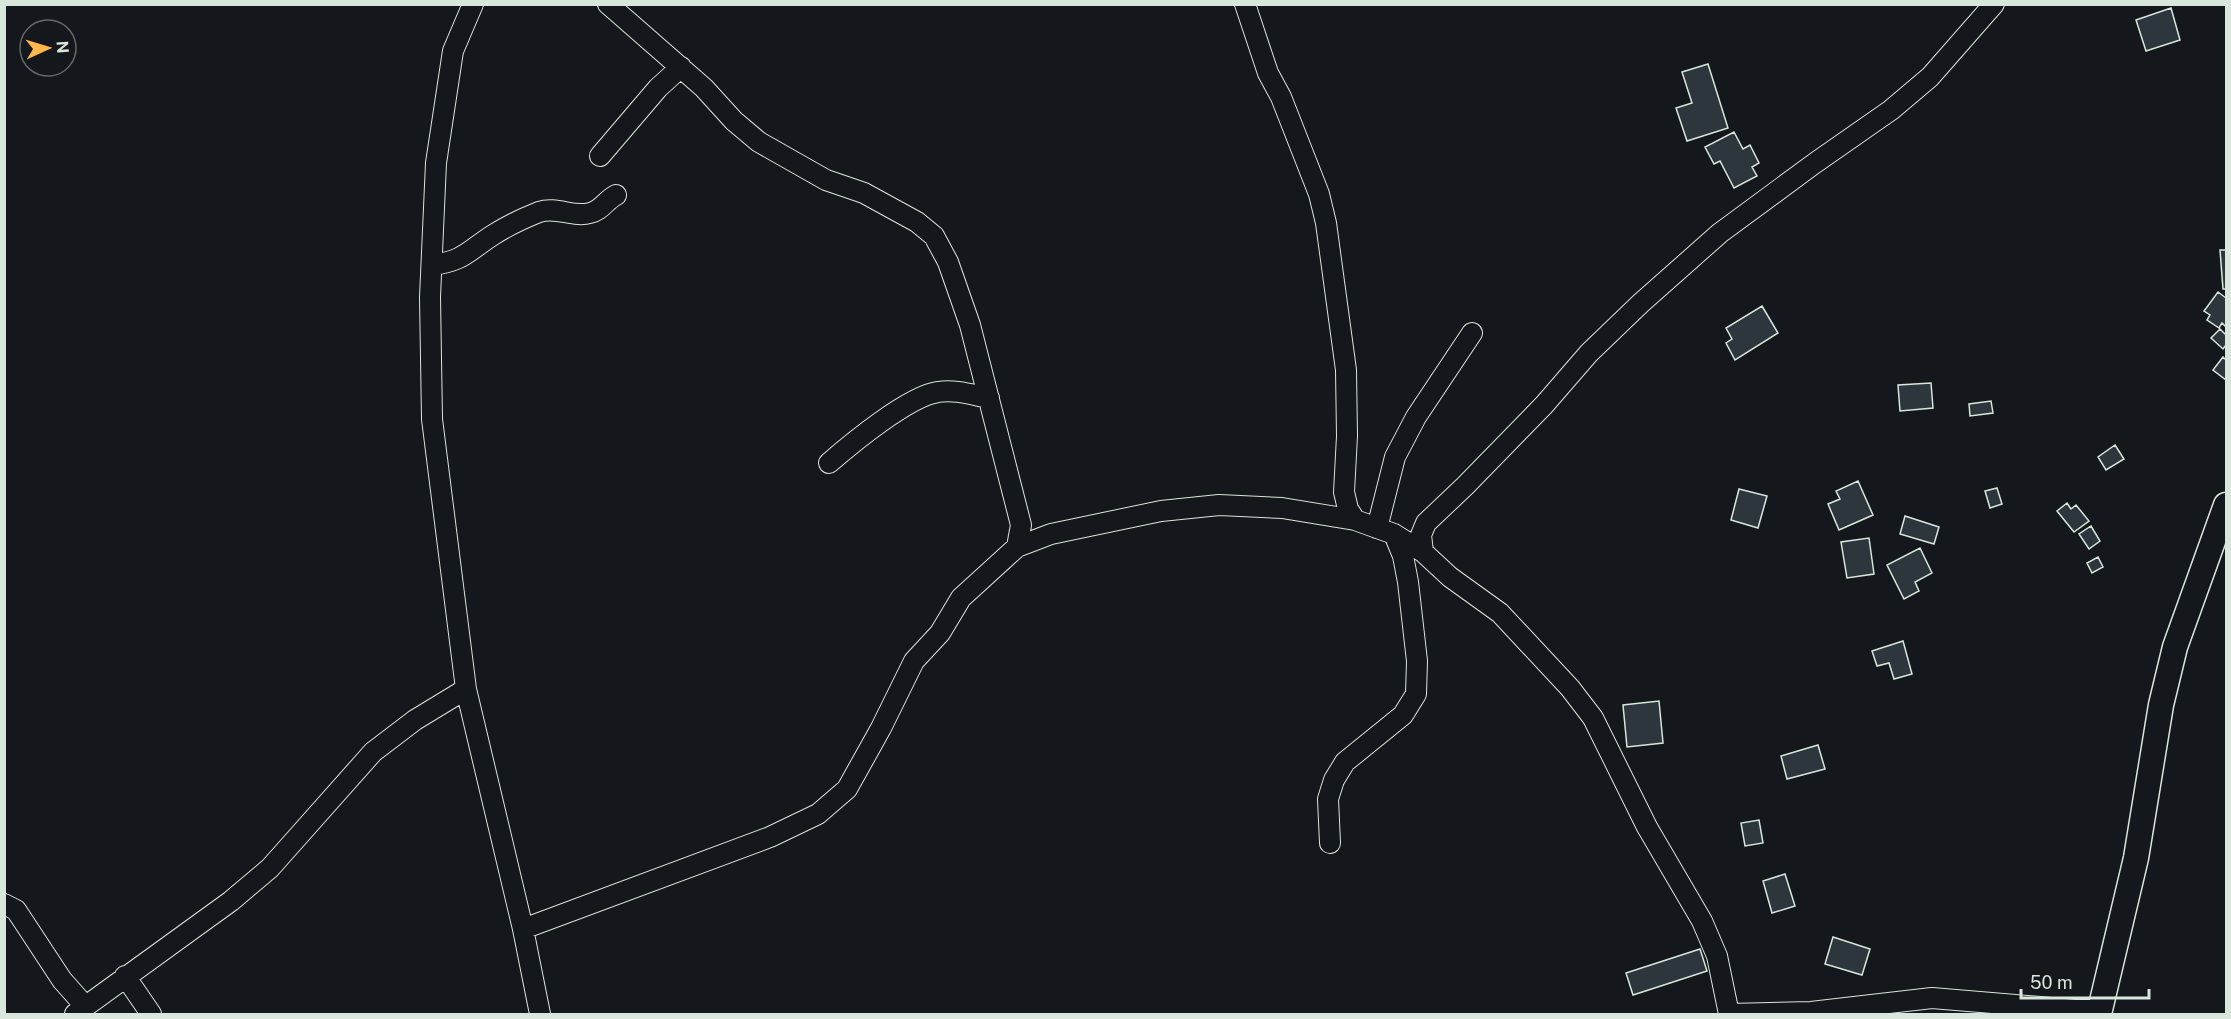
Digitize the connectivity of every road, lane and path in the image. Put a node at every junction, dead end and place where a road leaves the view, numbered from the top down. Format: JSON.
{"nodes":[{"id":1,"x":473,"y":4,"type":"edge"},
{"id":2,"x":608,"y":4,"type":"edge"},
{"id":3,"x":1245,"y":4,"type":"edge"},
{"id":4,"x":1994,"y":4,"type":"edge"},
{"id":5,"x":681,"y":67,"type":"junction"},
{"id":6,"x":600,"y":156,"type":"dead end"},
{"id":7,"x":616,"y":195,"type":"dead end"},
{"id":8,"x":432,"y":265,"type":"junction"},
{"id":9,"x":1472,"y":333,"type":"dead end"},
{"id":10,"x":989,"y":398,"type":"junction"},
{"id":11,"x":829,"y":463,"type":"dead end"},
{"id":12,"x":2226,"y":505,"type":"edge"},
{"id":13,"x":1355,"y":520,"type":"junction"},
{"id":14,"x":1386,"y":531,"type":"junction"},
{"id":15,"x":1017,"y":548,"type":"junction"},
{"id":16,"x":1423,"y":552,"type":"junction"},
{"id":17,"x":466,"y":689,"type":"junction"},
{"id":18,"x":1330,"y":843,"type":"dead end"},
{"id":19,"x":4,"y":904,"type":"edge"},
{"id":20,"x":523,"y":929,"type":"junction"},
{"id":21,"x":125,"y":976,"type":"junction"},
{"id":22,"x":80,"y":1010,"type":"edge"},
{"id":23,"x":2100,"y":1012,"type":"edge"},
{"id":24,"x":151,"y":1014,"type":"edge"},
{"id":25,"x":540,"y":1014,"type":"edge"},
{"id":26,"x":1729,"y":1014,"type":"edge"}],
"edges":[{"from":1,"to":8,"type":"street"},
{"from":2,"to":5,"type":"street"},
{"from":3,"to":13,"type":"street"},
{"from":4,"to":16,"type":"street"},
{"from":5,"to":6,"type":"street"},
{"from":5,"to":10,"type":"street"},
{"from":7,"to":8,"type":"street"},
{"from":8,"to":17,"type":"street"},
{"from":9,"to":14,"type":"street"},
{"from":10,"to":11,"type":"street"},
{"from":10,"to":15,"type":"street"},
{"from":12,"to":23,"type":"main road"},
{"from":13,"to":14,"type":"street"},
{"from":13,"to":15,"type":"street"},
{"from":14,"to":16,"type":"street"},
{"from":14,"to":18,"type":"street"},
{"from":15,"to":20,"type":"street"},
{"from":16,"to":26,"type":"street"},
{"from":17,"to":20,"type":"street"},
{"from":17,"to":21,"type":"street"},
{"from":19,"to":22,"type":"street"},
{"from":20,"to":25,"type":"street"},
{"from":21,"to":22,"type":"street"},
{"from":21,"to":24,"type":"street"},
{"from":23,"to":26,"type":"street"}]}
